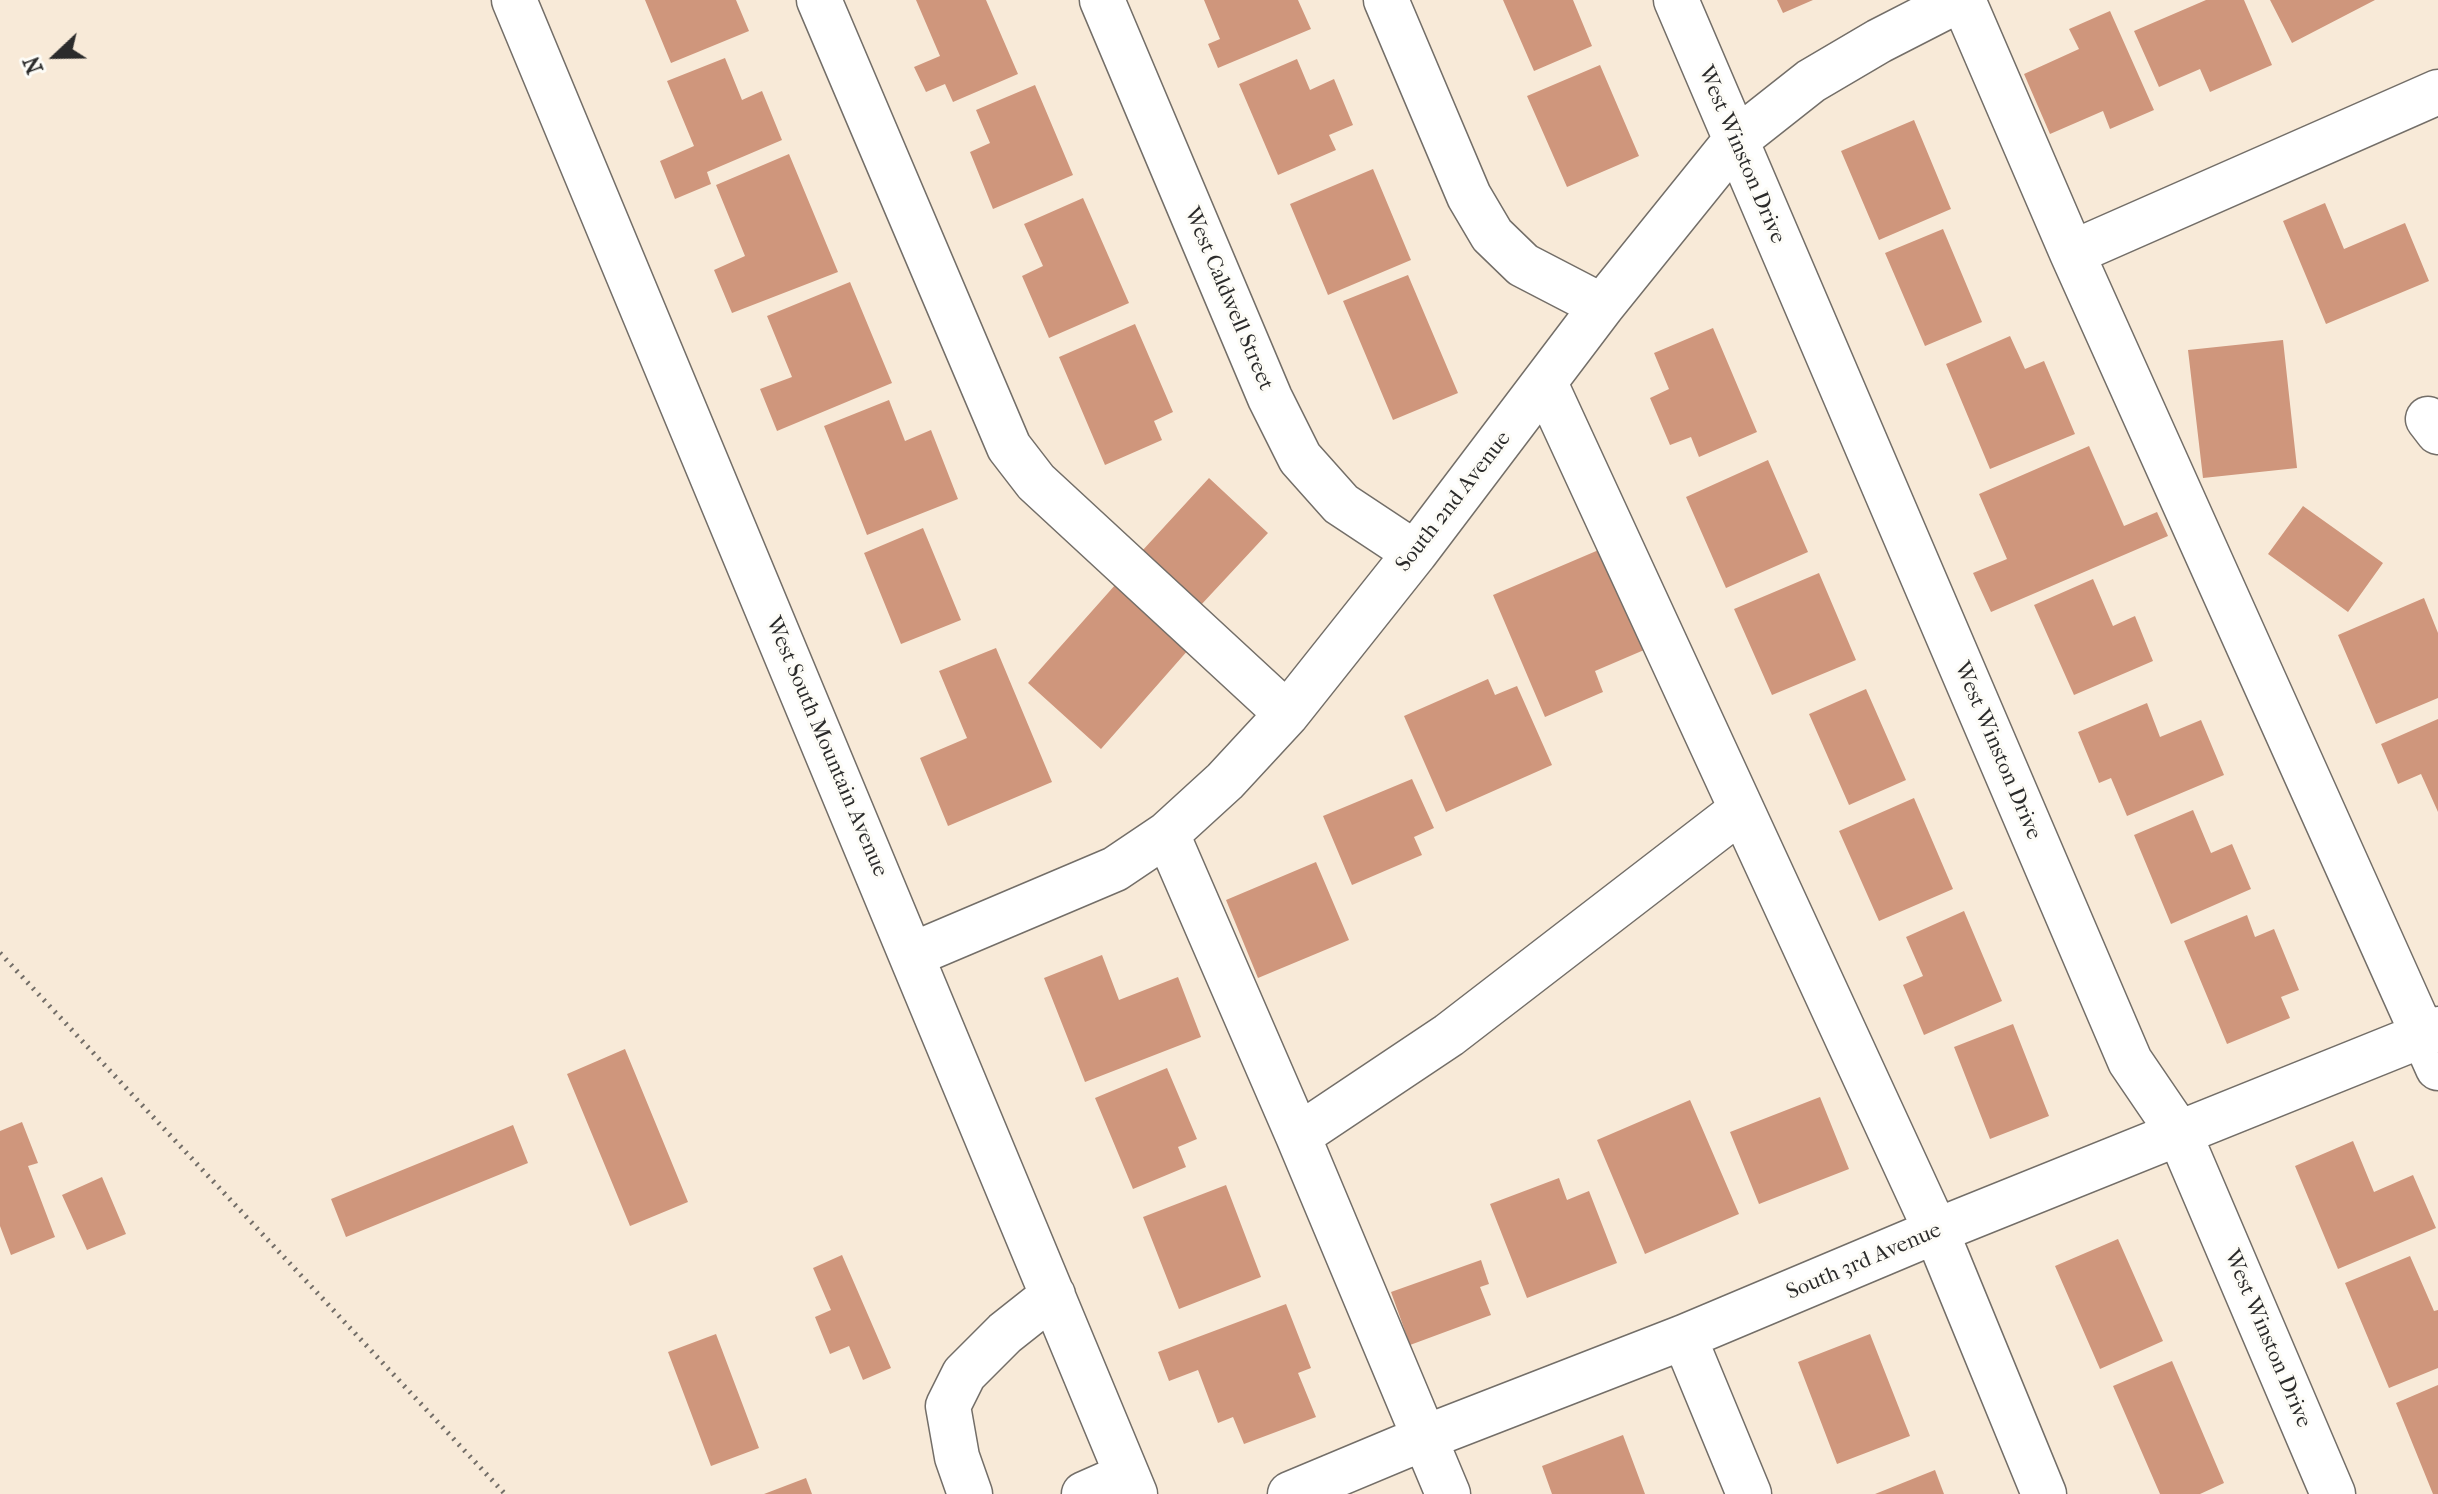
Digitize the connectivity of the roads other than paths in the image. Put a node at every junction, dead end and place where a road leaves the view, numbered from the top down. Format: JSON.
{"nodes":[{"id":1,"x":514,"y":0,"type":"edge"},
{"id":2,"x":819,"y":0,"type":"edge"},
{"id":3,"x":1102,"y":0,"type":"edge"},
{"id":4,"x":1386,"y":0,"type":"edge"},
{"id":5,"x":1676,"y":0,"type":"edge"},
{"id":6,"x":1961,"y":0,"type":"edge"},
{"id":7,"x":2438,"y":92,"type":"edge"},
{"id":8,"x":1735,"y":141,"type":"junction"},
{"id":9,"x":2072,"y":253,"type":"junction"},
{"id":10,"x":1602,"y":306,"type":"junction"},
{"id":11,"x":1545,"y":383,"type":"junction"},
{"id":12,"x":1415,"y":553,"type":"junction"},
{"id":13,"x":1287,"y":714,"type":"junction"},
{"id":14,"x":1741,"y":810,"type":"junction"},
{"id":15,"x":1167,"y":834,"type":"junction"},
{"id":16,"x":912,"y":955,"type":"junction"},
{"id":17,"x":2433,"y":1044,"type":"edge"},
{"id":18,"x":2179,"y":1133,"type":"junction"},
{"id":19,"x":1298,"y":1136,"type":"junction"},
{"id":20,"x":1936,"y":1231,"type":"junction"},
{"id":21,"x":1053,"y":1295,"type":"junction"},
{"id":22,"x":1684,"y":1337,"type":"junction"},
{"id":23,"x":1424,"y":1438,"type":"junction"},
{"id":24,"x":1131,"y":1485,"type":"edge"},
{"id":25,"x":970,"y":1494,"type":"edge"},
{"id":26,"x":1084,"y":1494,"type":"edge"},
{"id":27,"x":1290,"y":1494,"type":"edge"},
{"id":28,"x":1448,"y":1494,"type":"edge"},
{"id":29,"x":1749,"y":1494,"type":"edge"},
{"id":30,"x":2044,"y":1494,"type":"edge"},
{"id":31,"x":2333,"y":1494,"type":"edge"}],
"edges":[{"from":1,"to":16,"type":"street","name":"West South Mountain Avenue"},
{"from":2,"to":13,"type":"street"},
{"from":3,"to":12,"type":"street","name":"West Caldwell Street"},
{"from":4,"to":10,"type":"street"},
{"from":5,"to":8,"type":"street","name":"West Winston Drive"},
{"from":6,"to":8,"type":"street","name":"South 2nd Avenue"},
{"from":6,"to":9,"type":"street"},
{"from":7,"to":9,"type":"street"},
{"from":8,"to":10,"type":"street","name":"South 2nd Avenue"},
{"from":8,"to":18,"type":"street","name":"West Winston Drive"},
{"from":9,"to":17,"type":"street"},
{"from":10,"to":11,"type":"street","name":"South 2nd Avenue"},
{"from":11,"to":12,"type":"street","name":"South 2nd Avenue"},
{"from":11,"to":14,"type":"street"},
{"from":12,"to":13,"type":"street","name":"South 2nd Avenue"},
{"from":13,"to":15,"type":"street","name":"South 2nd Avenue"},
{"from":14,"to":19,"type":"street"},
{"from":14,"to":20,"type":"street"},
{"from":15,"to":16,"type":"street","name":"South 2nd Avenue"},
{"from":15,"to":19,"type":"street"},
{"from":16,"to":21,"type":"street","name":"West South Mountain Avenue"},
{"from":17,"to":18,"type":"street","name":"South 3rd Avenue"},
{"from":18,"to":20,"type":"street","name":"South 3rd Avenue"},
{"from":18,"to":31,"type":"street","name":"West Winston Drive"},
{"from":19,"to":23,"type":"street"},
{"from":20,"to":22,"type":"street","name":"South 3rd Avenue"},
{"from":20,"to":30,"type":"street"},
{"from":21,"to":24,"type":"street","name":"West South Mountain Avenue"},
{"from":21,"to":25,"type":"street"},
{"from":22,"to":23,"type":"street","name":"South 3rd Avenue"},
{"from":22,"to":29,"type":"street"},
{"from":23,"to":27,"type":"street","name":"South 3rd Avenue"},
{"from":23,"to":28,"type":"street"},
{"from":24,"to":26,"type":"street"}]}
